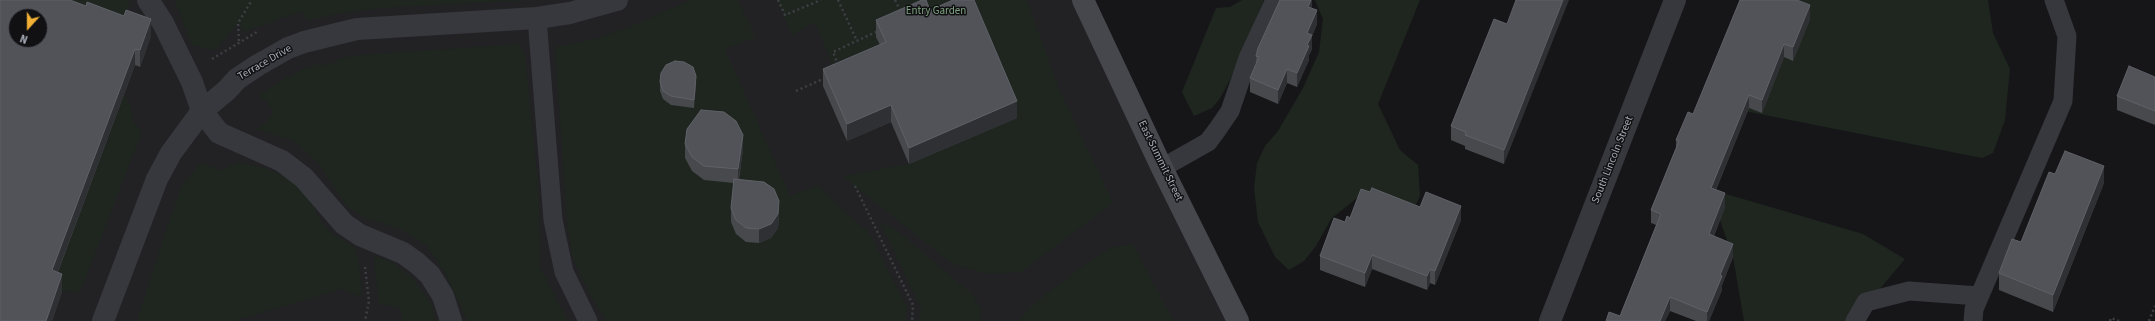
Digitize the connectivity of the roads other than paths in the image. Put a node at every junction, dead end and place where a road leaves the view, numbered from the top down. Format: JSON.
{"nodes":[{"id":1,"x":148,"y":0,"type":"edge"},
{"id":2,"x":617,"y":0,"type":"edge"},
{"id":3,"x":1083,"y":0,"type":"edge"},
{"id":4,"x":1274,"y":0,"type":"edge"},
{"id":5,"x":1675,"y":0,"type":"edge"},
{"id":6,"x":2054,"y":0,"type":"edge"},
{"id":7,"x":537,"y":18,"type":"junction"},
{"id":8,"x":202,"y":111,"type":"junction"},
{"id":9,"x":1162,"y":168,"type":"junction"},
{"id":10,"x":1979,"y":296,"type":"junction"},
{"id":11,"x":103,"y":321,"type":"edge"},
{"id":12,"x":451,"y":321,"type":"edge"},
{"id":13,"x":588,"y":321,"type":"edge"},
{"id":14,"x":1238,"y":321,"type":"edge"},
{"id":15,"x":1550,"y":321,"type":"edge"},
{"id":16,"x":1855,"y":321,"type":"edge"},
{"id":17,"x":1973,"y":321,"type":"edge"}],
"edges":[{"from":1,"to":8,"type":"street"},
{"from":2,"to":7,"type":"street","name":"Terrace Drive"},
{"from":3,"to":9,"type":"main road","name":"East Summit Street"},
{"from":4,"to":9,"type":"lane"},
{"from":5,"to":15,"type":"street","name":"South Lincoln Street"},
{"from":6,"to":10,"type":"lane"},
{"from":7,"to":8,"type":"street","name":"Terrace Drive"},
{"from":7,"to":13,"type":"lane"},
{"from":8,"to":11,"type":"street","name":"Terrace Drive"},
{"from":8,"to":12,"type":"street"},
{"from":9,"to":14,"type":"main road","name":"East Summit Street"},
{"from":10,"to":16,"type":"lane"},
{"from":10,"to":17,"type":"lane"}]}
